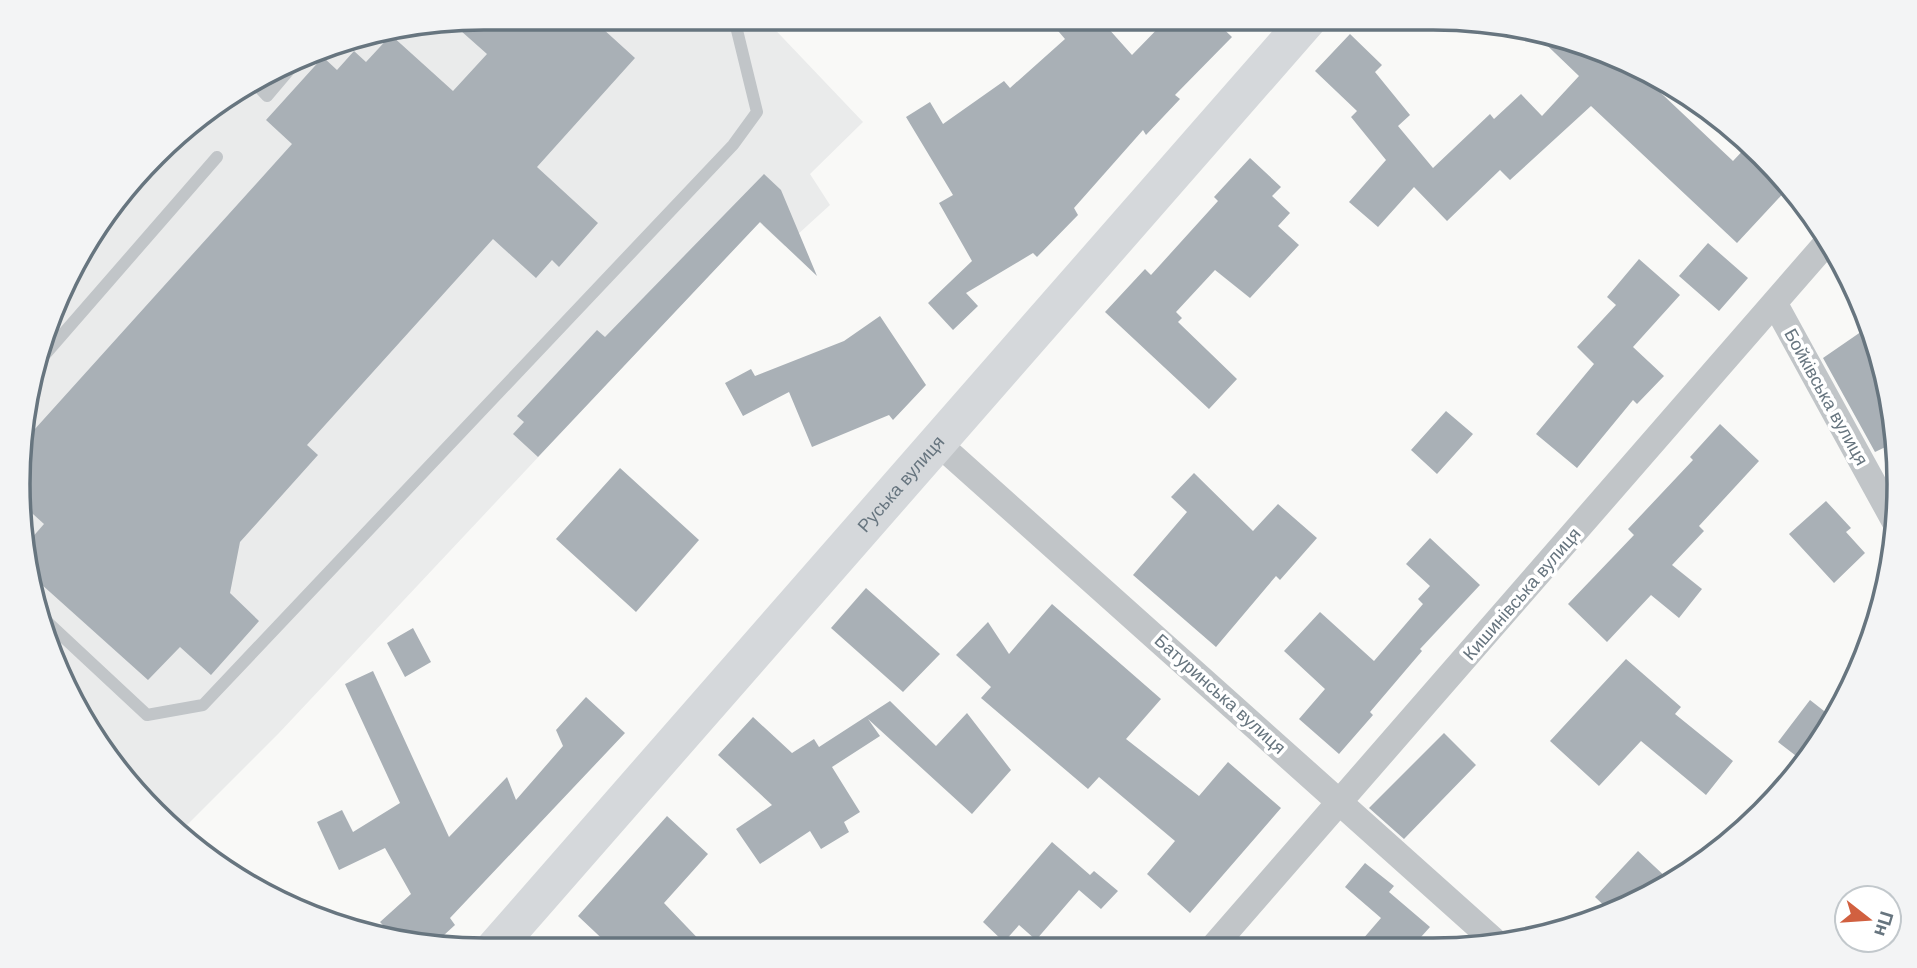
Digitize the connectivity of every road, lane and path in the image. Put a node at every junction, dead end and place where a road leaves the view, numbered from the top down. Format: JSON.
{"nodes":[{"id":1,"x":737,"y":30,"type":"edge"},
{"id":2,"x":1299,"y":30,"type":"edge"},
{"id":3,"x":283,"y":77,"type":"edge"},
{"id":4,"x":261,"y":89,"type":"edge"},
{"id":5,"x":217,"y":157,"type":"dead end"},
{"id":6,"x":1821,"y":249,"type":"edge"},
{"id":7,"x":1775,"y":304,"type":"junction"},
{"id":8,"x":51,"y":348,"type":"edge"},
{"id":9,"x":939,"y":444,"type":"junction"},
{"id":10,"x":1886,"y":506,"type":"edge"},
{"id":11,"x":53,"y":628,"type":"edge"},
{"id":12,"x":1341,"y":801,"type":"junction"},
{"id":13,"x":1487,"y":934,"type":"edge"},
{"id":14,"x":504,"y":938,"type":"edge"},
{"id":15,"x":1221,"y":938,"type":"edge"}],
"edges":[{"from":1,"to":11,"type":"lane"},
{"from":2,"to":9,"type":"main road","name":"Руська вулиця"},
{"from":3,"to":4,"type":"lane"},
{"from":5,"to":8,"type":"lane"},
{"from":6,"to":7,"type":"street","name":"Кишинівська вулиця"},
{"from":7,"to":10,"type":"street","name":"Бойківська вулиця"},
{"from":7,"to":12,"type":"street","name":"Кишинівська вулиця"},
{"from":9,"to":12,"type":"street","name":"Батуринська вулиця"},
{"from":9,"to":14,"type":"main road","name":"Руська вулиця"},
{"from":12,"to":13,"type":"street","name":"Батуринська вулиця"},
{"from":12,"to":15,"type":"street","name":"Кишинівська вулиця"}]}
